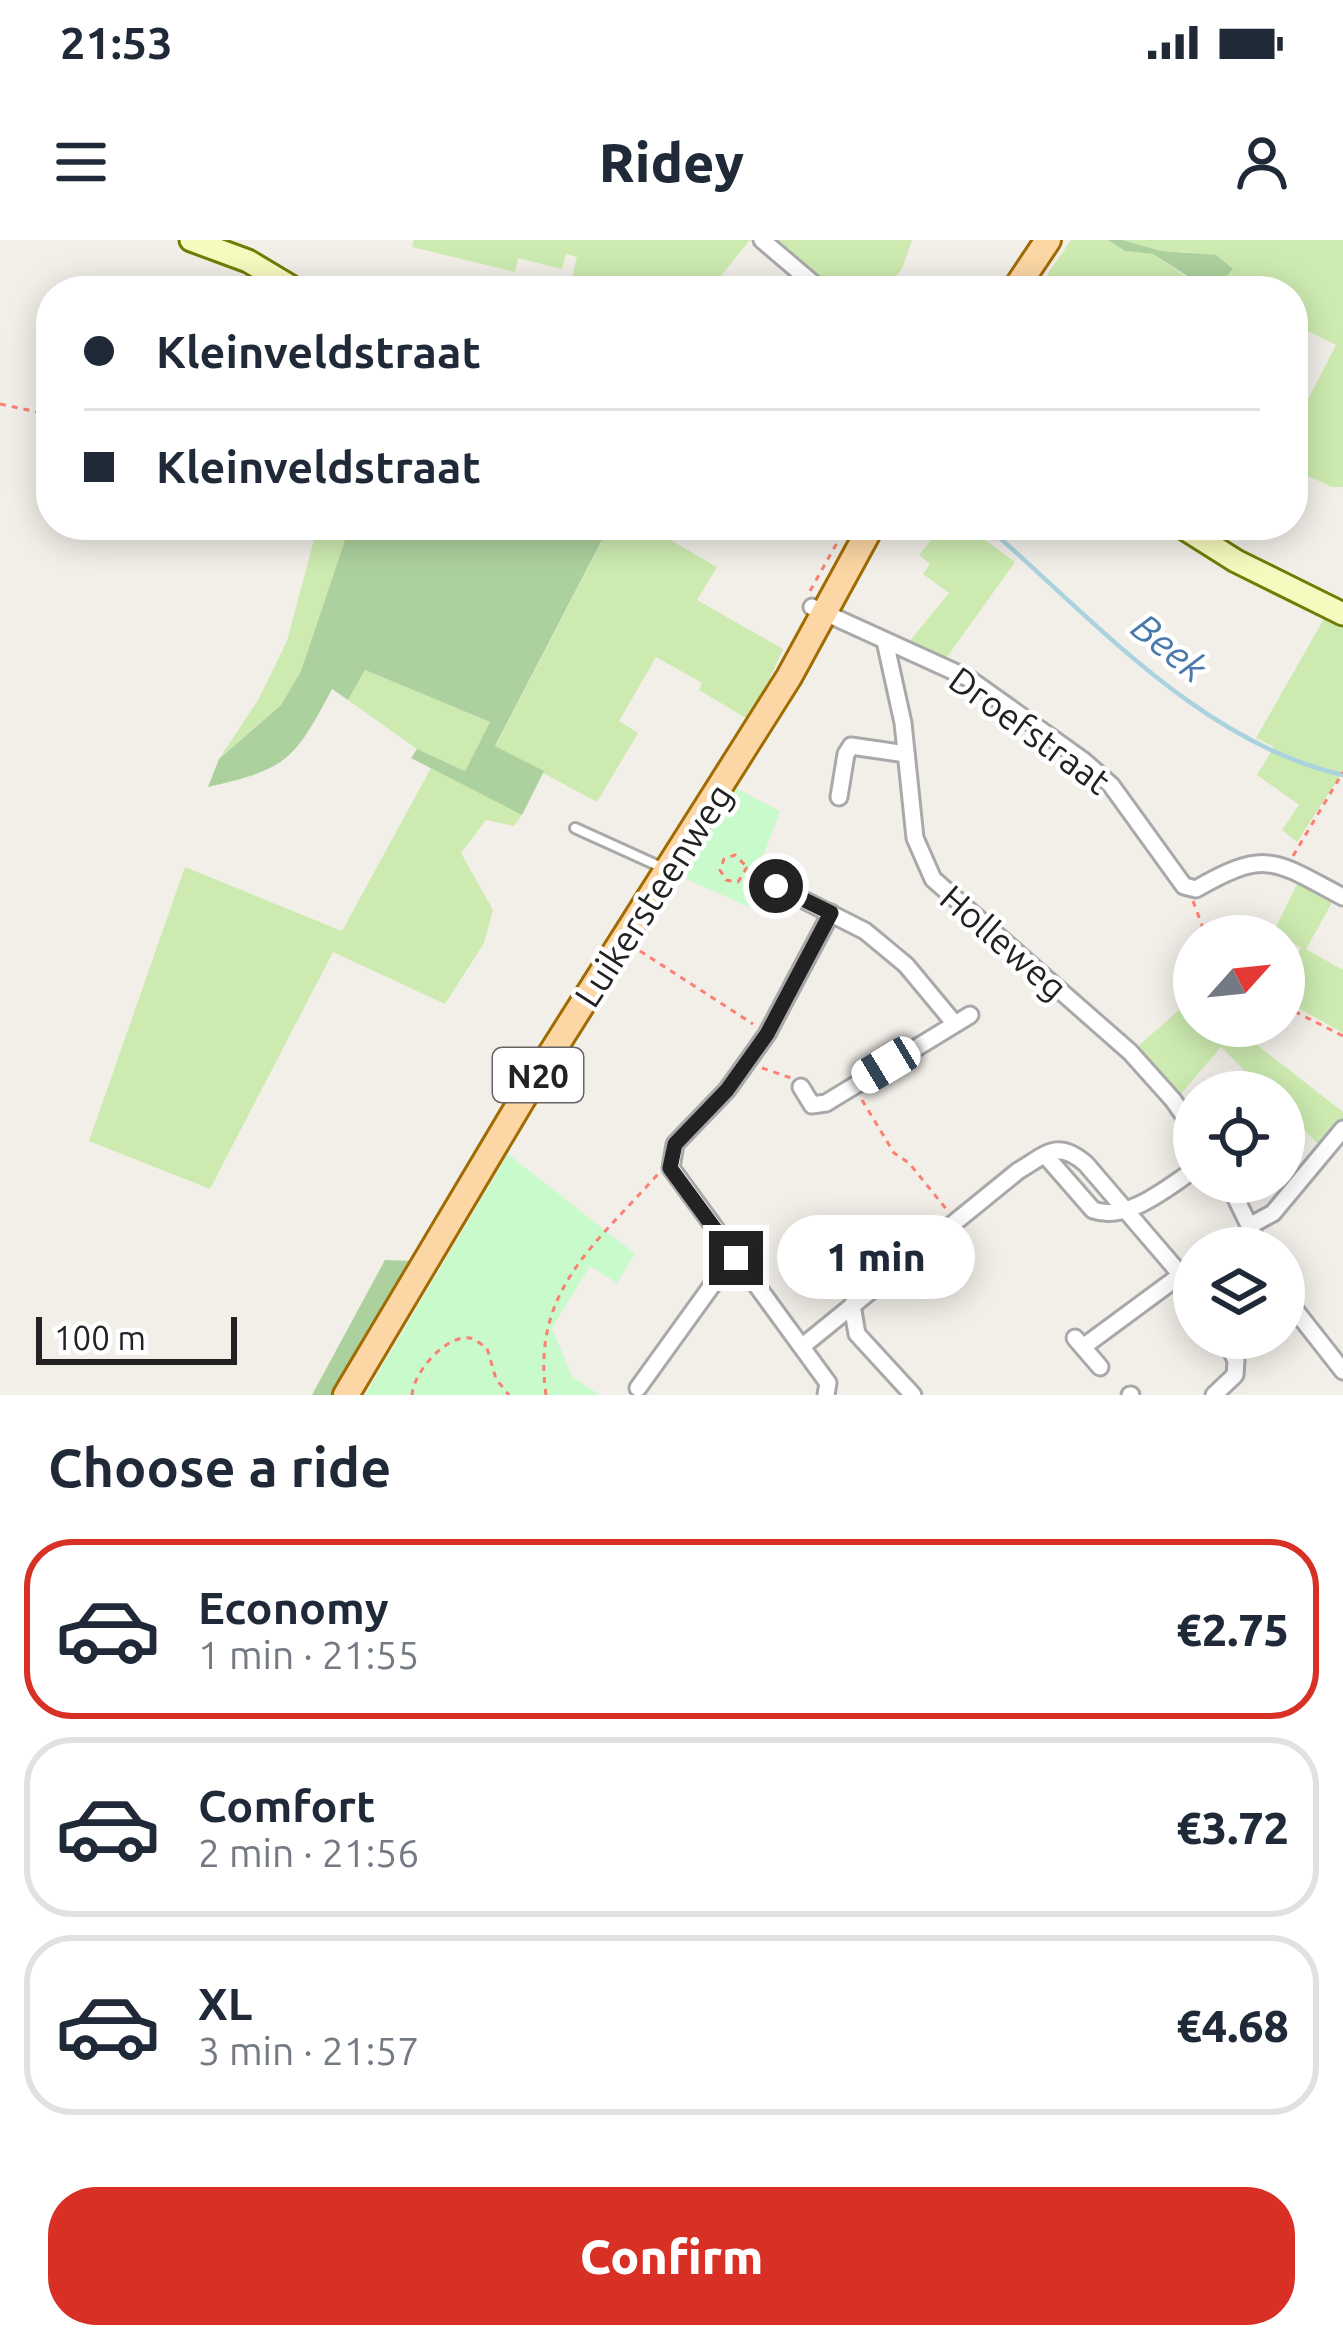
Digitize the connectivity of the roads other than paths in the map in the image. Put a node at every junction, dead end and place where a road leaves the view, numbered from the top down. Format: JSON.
{"nodes":[{"id":1,"x":191,"y":240,"type":"edge"},
{"id":2,"x":762,"y":240,"type":"edge"},
{"id":3,"x":1048,"y":240,"type":"edge"},
{"id":4,"x":272,"y":276,"type":"edge"},
{"id":5,"x":804,"y":276,"type":"edge"},
{"id":6,"x":1024,"y":276,"type":"edge"},
{"id":7,"x":849,"y":540,"type":"edge"},
{"id":8,"x":861,"y":540,"type":"edge"},
{"id":9,"x":1204,"y":540,"type":"edge"},
{"id":10,"x":814,"y":606,"type":"junction"},
{"id":11,"x":1343,"y":614,"type":"edge"},
{"id":12,"x":884,"y":641,"type":"junction"},
{"id":13,"x":906,"y":754,"type":"junction"},
{"id":14,"x":839,"y":797,"type":"dead end"},
{"id":15,"x":575,"y":828,"type":"dead end"},
{"id":16,"x":669,"y":870,"type":"junction"},
{"id":17,"x":776,"y":886,"type":"road end"},
{"id":18,"x":1343,"y":897,"type":"edge"},
{"id":19,"x":831,"y":913,"type":"junction"},
{"id":20,"x":801,"y":1087,"type":"road end"},
{"id":21,"x":1173,"y":1100,"type":"edge"},
{"id":22,"x":1343,"y":1129,"type":"edge"},
{"id":23,"x":1173,"y":1181,"type":"edge"},
{"id":24,"x":1239,"y":1203,"type":"edge"},
{"id":25,"x":1125,"y":1210,"type":"junction"},
{"id":26,"x":1251,"y":1226,"type":"joint"},
{"id":27,"x":736,"y":1258,"type":"junction"},
{"id":28,"x":1173,"y":1263,"type":"edge"},
{"id":29,"x":1173,"y":1281,"type":"edge"},
{"id":30,"x":852,"y":1305,"type":"junction"},
{"id":31,"x":1305,"y":1323,"type":"edge"},
{"id":32,"x":804,"y":1345,"type":"junction"},
{"id":33,"x":1236,"y":1359,"type":"edge"},
{"id":34,"x":1100,"y":1367,"type":"dead end"},
{"id":35,"x":1343,"y":1371,"type":"edge"},
{"id":36,"x":638,"y":1388,"type":"dead end"},
{"id":37,"x":346,"y":1395,"type":"edge"},
{"id":38,"x":826,"y":1395,"type":"edge"},
{"id":39,"x":913,"y":1395,"type":"edge"},
{"id":40,"x":1214,"y":1395,"type":"edge"}],
"edges":[{"from":1,"to":4,"type":"street"},
{"from":2,"to":5,"type":"street"},
{"from":3,"to":6,"type":"main road"},
{"from":7,"to":10,"type":"main road","name":"Luikersteenweg","number":"N20"},
{"from":8,"to":10,"type":"main road","name":"Luikersteenweg","number":"N20"},
{"from":9,"to":11,"type":"street"},
{"from":10,"to":12,"type":"street","name":"Droefstraat"},
{"from":10,"to":16,"type":"main road","name":"Luikersteenweg","number":"N20"},
{"from":12,"to":13,"type":"street","name":"Holleweg"},
{"from":12,"to":18,"type":"street","name":"Droefstraat"},
{"from":13,"to":14,"type":"street"},
{"from":13,"to":21,"type":"street","name":"Holleweg"},
{"from":15,"to":16,"type":"lane"},
{"from":16,"to":37,"type":"main road","name":"Luikersteenweg","number":"N20"},
{"from":17,"to":19,"type":"street"},
{"from":19,"to":20,"type":"street"},
{"from":19,"to":27,"type":"street"},
{"from":22,"to":26,"type":"street"},
{"from":23,"to":25,"type":"street"},
{"from":24,"to":26,"type":"street"},
{"from":25,"to":28,"type":"street"},
{"from":25,"to":30,"type":"street"},
{"from":27,"to":32,"type":"street"},
{"from":27,"to":36,"type":"street"},
{"from":29,"to":34,"type":"street"},
{"from":30,"to":32,"type":"street"},
{"from":30,"to":39,"type":"street"},
{"from":31,"to":35,"type":"street"},
{"from":32,"to":38,"type":"street"},
{"from":33,"to":40,"type":"street"}]}
